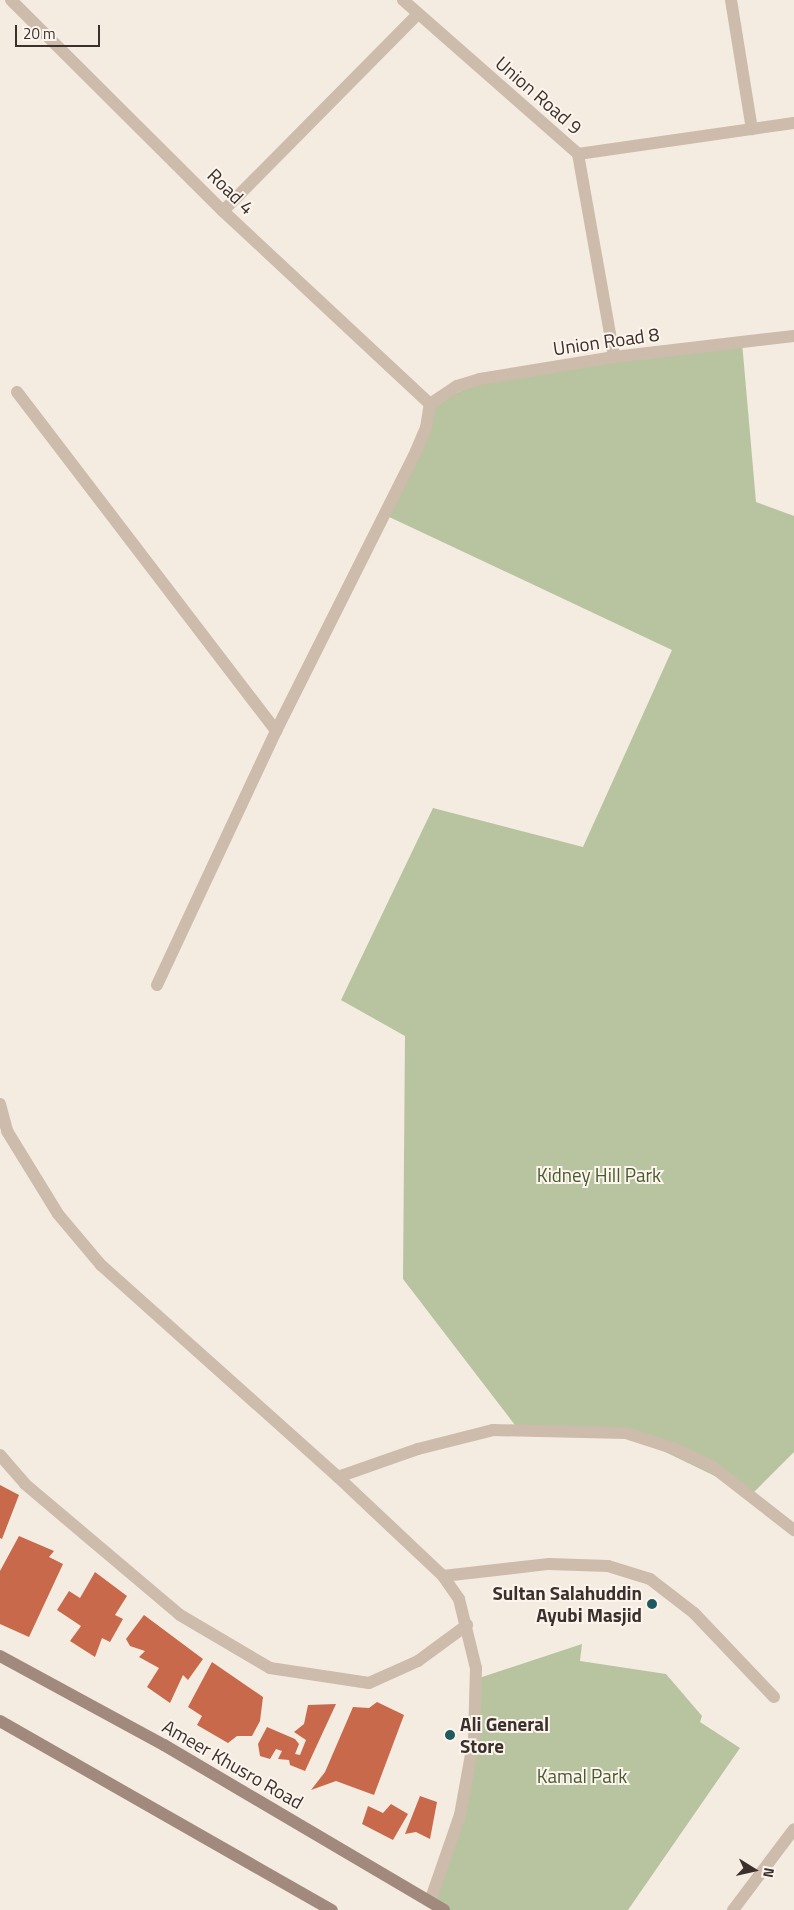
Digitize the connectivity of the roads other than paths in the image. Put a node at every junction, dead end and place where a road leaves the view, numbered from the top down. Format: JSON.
{"nodes":[{"id":1,"x":11,"y":0,"type":"edge"},
{"id":2,"x":403,"y":0,"type":"edge"},
{"id":3,"x":731,"y":0,"type":"edge"},
{"id":4,"x":418,"y":14,"type":"junction"},
{"id":5,"x":794,"y":123,"type":"edge"},
{"id":6,"x":752,"y":129,"type":"junction"},
{"id":7,"x":578,"y":154,"type":"junction"},
{"id":8,"x":223,"y":211,"type":"junction"},
{"id":9,"x":794,"y":336,"type":"edge"},
{"id":10,"x":614,"y":357,"type":"junction"},
{"id":11,"x":17,"y":392,"type":"dead end"},
{"id":12,"x":430,"y":404,"type":"junction"},
{"id":13,"x":276,"y":731,"type":"junction"},
{"id":14,"x":158,"y":985,"type":"dead end"},
{"id":15,"x":0,"y":1104,"type":"edge"},
{"id":16,"x":4,"y":1132,"type":"edge"},
{"id":17,"x":0,"y":1455,"type":"edge"},
{"id":18,"x":338,"y":1477,"type":"junction"},
{"id":19,"x":794,"y":1530,"type":"edge"},
{"id":20,"x":443,"y":1576,"type":"junction"},
{"id":21,"x":467,"y":1625,"type":"junction"},
{"id":22,"x":0,"y":1656,"type":"edge"},
{"id":23,"x":774,"y":1697,"type":"dead end"},
{"id":24,"x":0,"y":1721,"type":"edge"},
{"id":25,"x":794,"y":1829,"type":"edge"},
{"id":26,"x":430,"y":1901,"type":"junction"},
{"id":27,"x":332,"y":1910,"type":"edge"},
{"id":28,"x":444,"y":1910,"type":"edge"},
{"id":29,"x":732,"y":1910,"type":"edge"}],
"edges":[{"from":1,"to":8,"type":"street","name":"Road 4"},
{"from":2,"to":4,"type":"street","name":"Union Road 9"},
{"from":3,"to":6,"type":"street"},
{"from":4,"to":7,"type":"street","name":"Union Road 9"},
{"from":4,"to":8,"type":"street"},
{"from":5,"to":6,"type":"street","name":"Union Road 9"},
{"from":6,"to":7,"type":"street","name":"Union Road 9"},
{"from":7,"to":10,"type":"street"},
{"from":8,"to":12,"type":"street","name":"Road 4"},
{"from":9,"to":10,"type":"street","name":"Union Road 8"},
{"from":10,"to":12,"type":"street","name":"Union Road 8"},
{"from":11,"to":13,"type":"street"},
{"from":12,"to":13,"type":"street"},
{"from":13,"to":14,"type":"street"},
{"from":15,"to":16,"type":"street"},
{"from":16,"to":18,"type":"street"},
{"from":17,"to":21,"type":"street"},
{"from":18,"to":19,"type":"street"},
{"from":18,"to":20,"type":"street"},
{"from":20,"to":21,"type":"street"},
{"from":20,"to":23,"type":"street"},
{"from":21,"to":26,"type":"street"},
{"from":22,"to":26,"type":"main road","name":"Ameer Khusro Road"},
{"from":24,"to":27,"type":"main road"},
{"from":25,"to":29,"type":"street"},
{"from":26,"to":28,"type":"main road","name":"Ameer Khusro Road"}]}
